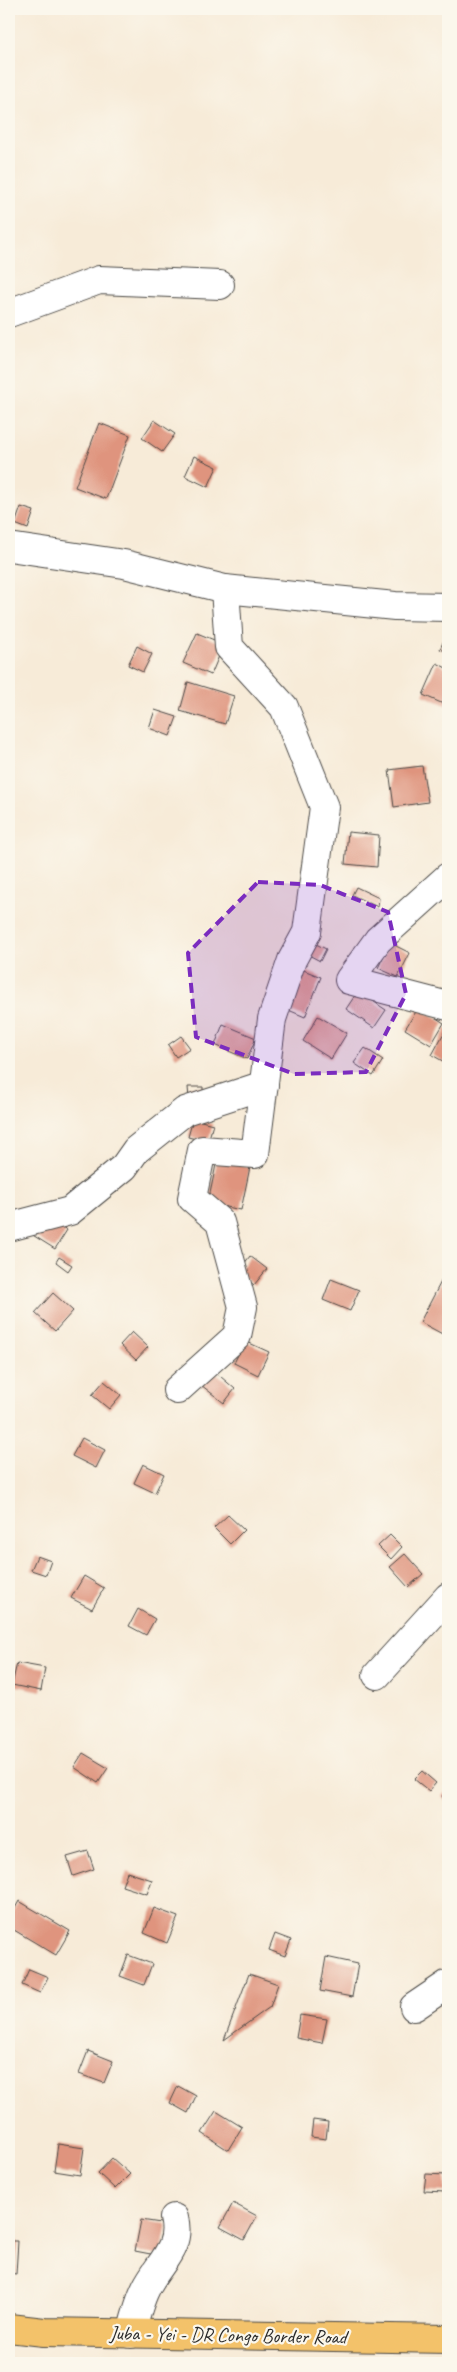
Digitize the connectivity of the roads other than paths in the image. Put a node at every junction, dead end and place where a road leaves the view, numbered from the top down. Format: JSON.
{"nodes":[{"id":1,"x":220,"y":284,"type":"dead end"},
{"id":2,"x":9,"y":313,"type":"edge"},
{"id":3,"x":9,"y":547,"type":"edge"},
{"id":4,"x":225,"y":589,"type":"junction"},
{"id":5,"x":448,"y":607,"type":"edge"},
{"id":6,"x":448,"y":877,"type":"edge"},
{"id":7,"x":448,"y":1006,"type":"edge"},
{"id":8,"x":264,"y":1085,"type":"junction"},
{"id":9,"x":9,"y":1227,"type":"edge"},
{"id":10,"x":177,"y":1390,"type":"dead end"},
{"id":11,"x":448,"y":1597,"type":"edge"},
{"id":12,"x":377,"y":1675,"type":"dead end"},
{"id":13,"x":448,"y":1984,"type":"edge"},
{"id":14,"x":414,"y":2007,"type":"dead end"},
{"id":15,"x":174,"y":2218,"type":"dead end"},
{"id":16,"x":9,"y":2328,"type":"edge"},
{"id":17,"x":131,"y":2334,"type":"junction"},
{"id":18,"x":448,"y":2339,"type":"edge"}],
"edges":[{"from":1,"to":2,"type":"street"},
{"from":3,"to":4,"type":"street"},
{"from":4,"to":5,"type":"street"},
{"from":4,"to":8,"type":"street"},
{"from":6,"to":7,"type":"street"},
{"from":8,"to":9,"type":"street"},
{"from":8,"to":10,"type":"street"},
{"from":11,"to":12,"type":"street"},
{"from":13,"to":14,"type":"street"},
{"from":15,"to":17,"type":"street"},
{"from":16,"to":17,"type":"main road","name":"Juba - Yei - DR Congo Border Road"},
{"from":17,"to":18,"type":"main road","name":"Juba - Yei - DR Congo Border Road"}]}
